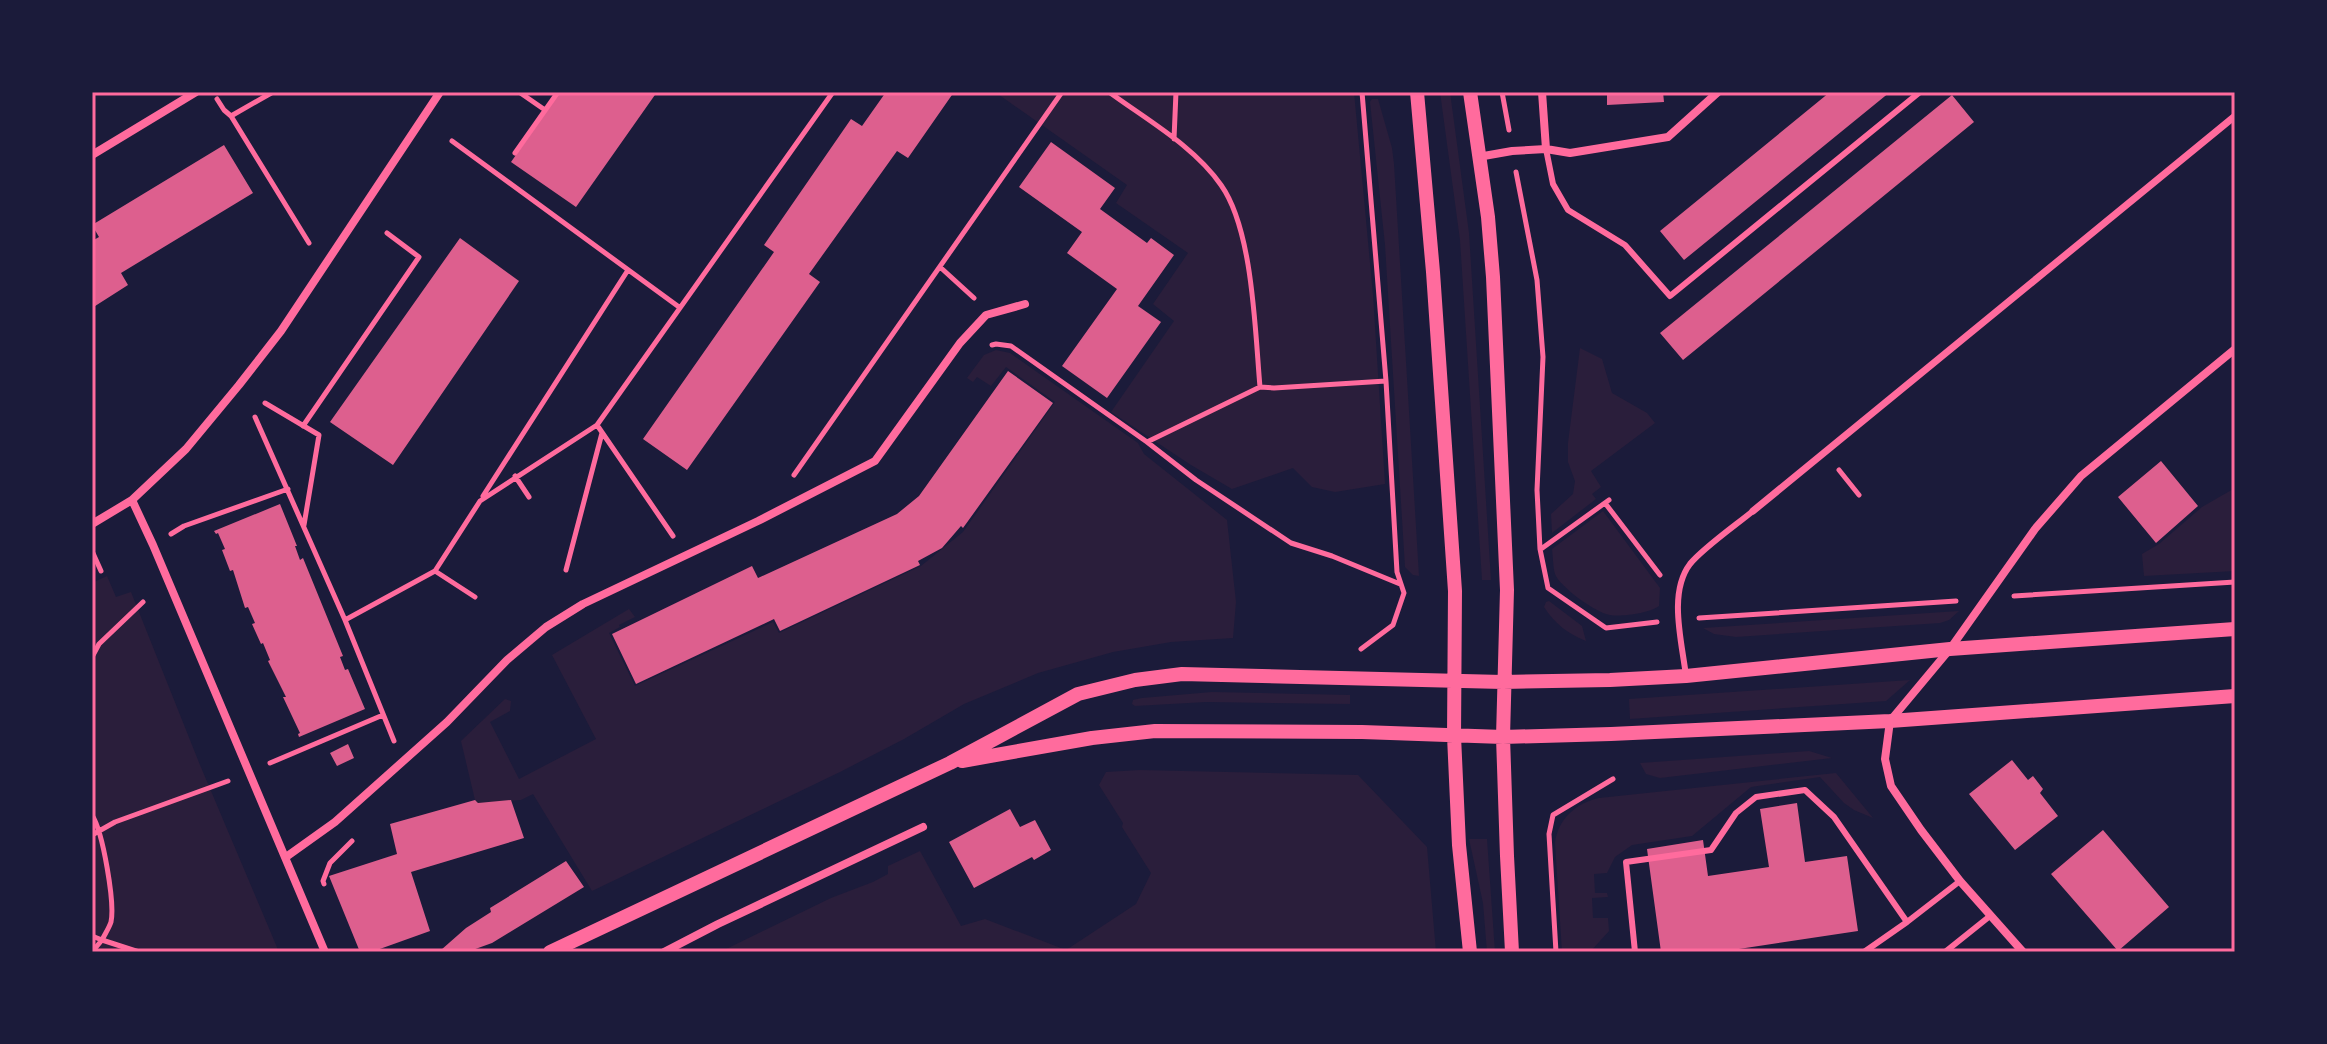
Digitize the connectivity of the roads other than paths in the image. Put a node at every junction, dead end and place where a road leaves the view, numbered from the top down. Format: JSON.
{"nodes":[{"id":1,"x":196,"y":92,"type":"edge"},
{"id":2,"x":440,"y":92,"type":"edge"},
{"id":3,"x":1417,"y":92,"type":"edge"},
{"id":4,"x":1470,"y":92,"type":"edge"},
{"id":5,"x":1542,"y":92,"type":"edge"},
{"id":6,"x":1718,"y":92,"type":"edge"},
{"id":7,"x":1920,"y":92,"type":"edge"},
{"id":8,"x":2235,"y":116,"type":"edge"},
{"id":9,"x":1546,"y":149,"type":"junction"},
{"id":10,"x":92,"y":155,"type":"edge"},
{"id":11,"x":1478,"y":157,"type":"junction"},
{"id":12,"x":1025,"y":304,"type":"dead end"},
{"id":13,"x":2235,"y":349,"type":"edge"},
{"id":14,"x":132,"y":500,"type":"junction"},
{"id":15,"x":1753,"y":511,"type":"joint"},
{"id":16,"x":92,"y":524,"type":"edge"},
{"id":17,"x":2235,"y":629,"type":"edge"},
{"id":18,"x":1950,"y":649,"type":"junction"},
{"id":19,"x":1686,"y":676,"type":"junction"},
{"id":20,"x":1455,"y":680,"type":"junction"},
{"id":21,"x":1503,"y":682,"type":"junction"},
{"id":22,"x":2235,"y":696,"type":"edge"},
{"id":23,"x":1890,"y":721,"type":"junction"},
{"id":24,"x":1454,"y":736,"type":"junction"},
{"id":25,"x":1503,"y":737,"type":"junction"},
{"id":26,"x":950,"y":763,"type":"junction"},
{"id":27,"x":923,"y":827,"type":"dead end"},
{"id":28,"x":286,"y":857,"type":"junction"},
{"id":29,"x":1960,"y":881,"type":"junction"},
{"id":30,"x":1990,"y":916,"type":"junction"},
{"id":31,"x":1907,"y":922,"type":"junction"},
{"id":32,"x":325,"y":952,"type":"edge"},
{"id":33,"x":550,"y":952,"type":"edge"},
{"id":34,"x":664,"y":952,"type":"edge"},
{"id":35,"x":1470,"y":952,"type":"edge"},
{"id":36,"x":1512,"y":952,"type":"edge"},
{"id":37,"x":1635,"y":952,"type":"edge"},
{"id":38,"x":1864,"y":952,"type":"edge"},
{"id":39,"x":1945,"y":952,"type":"edge"},
{"id":40,"x":2023,"y":952,"type":"edge"}],
"edges":[{"from":1,"to":10,"type":"street"},
{"from":2,"to":14,"type":"street"},
{"from":3,"to":20,"type":"street"},
{"from":4,"to":11,"type":"street"},
{"from":5,"to":9,"type":"street"},
{"from":6,"to":9,"type":"street"},
{"from":7,"to":9,"type":"lane"},
{"from":8,"to":15,"type":"street"},
{"from":9,"to":11,"type":"street"},
{"from":11,"to":21,"type":"street"},
{"from":12,"to":28,"type":"street"},
{"from":13,"to":18,"type":"street"},
{"from":14,"to":16,"type":"street"},
{"from":14,"to":28,"type":"street"},
{"from":15,"to":19,"type":"lane"},
{"from":17,"to":18,"type":"street"},
{"from":18,"to":19,"type":"street"},
{"from":18,"to":23,"type":"street"},
{"from":19,"to":21,"type":"street"},
{"from":20,"to":21,"type":"street"},
{"from":20,"to":24,"type":"street"},
{"from":20,"to":26,"type":"street"},
{"from":21,"to":25,"type":"street"},
{"from":22,"to":23,"type":"street"},
{"from":23,"to":25,"type":"street"},
{"from":23,"to":29,"type":"street"},
{"from":24,"to":25,"type":"street"},
{"from":24,"to":26,"type":"street"},
{"from":24,"to":35,"type":"street"},
{"from":25,"to":36,"type":"street"},
{"from":26,"to":33,"type":"street"},
{"from":27,"to":34,"type":"street"},
{"from":28,"to":32,"type":"street"},
{"from":29,"to":30,"type":"street"},
{"from":29,"to":31,"type":"lane"},
{"from":30,"to":39,"type":"lane"},
{"from":30,"to":40,"type":"street"},
{"from":31,"to":37,"type":"lane"},
{"from":31,"to":38,"type":"lane"}]}
